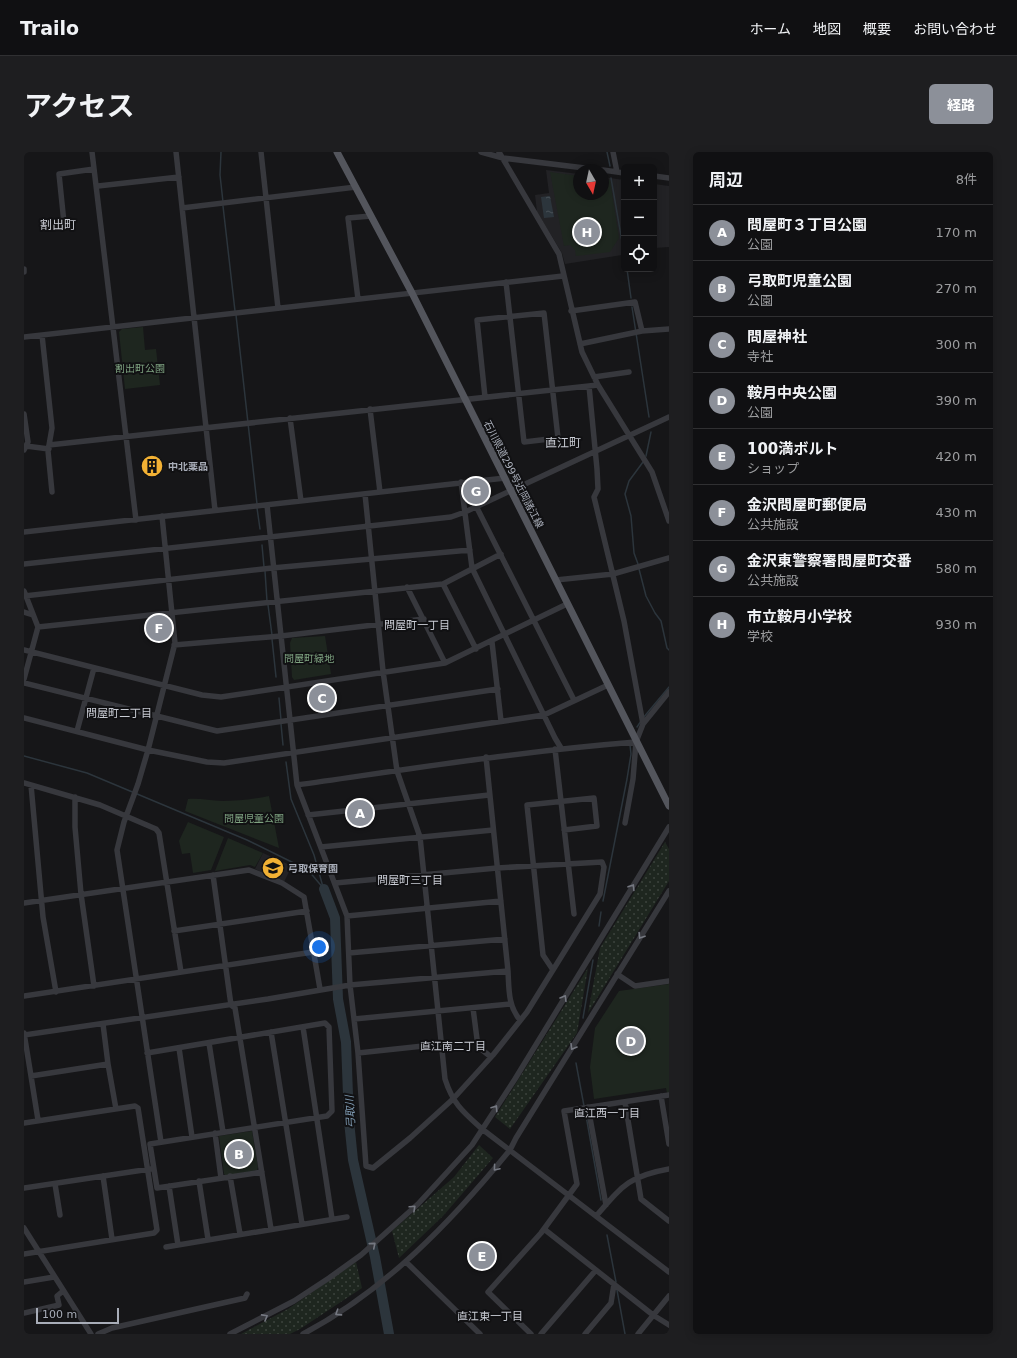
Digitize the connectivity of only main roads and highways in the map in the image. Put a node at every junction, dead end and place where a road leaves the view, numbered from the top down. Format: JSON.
{"nodes":[{"id":1,"x":337,"y":152,"type":"edge"},
{"id":2,"x":669,"y":806,"type":"edge"}],
"edges":[{"from":1,"to":2,"type":"main road","name":"石川県道299号近岡諸江線"}]}
